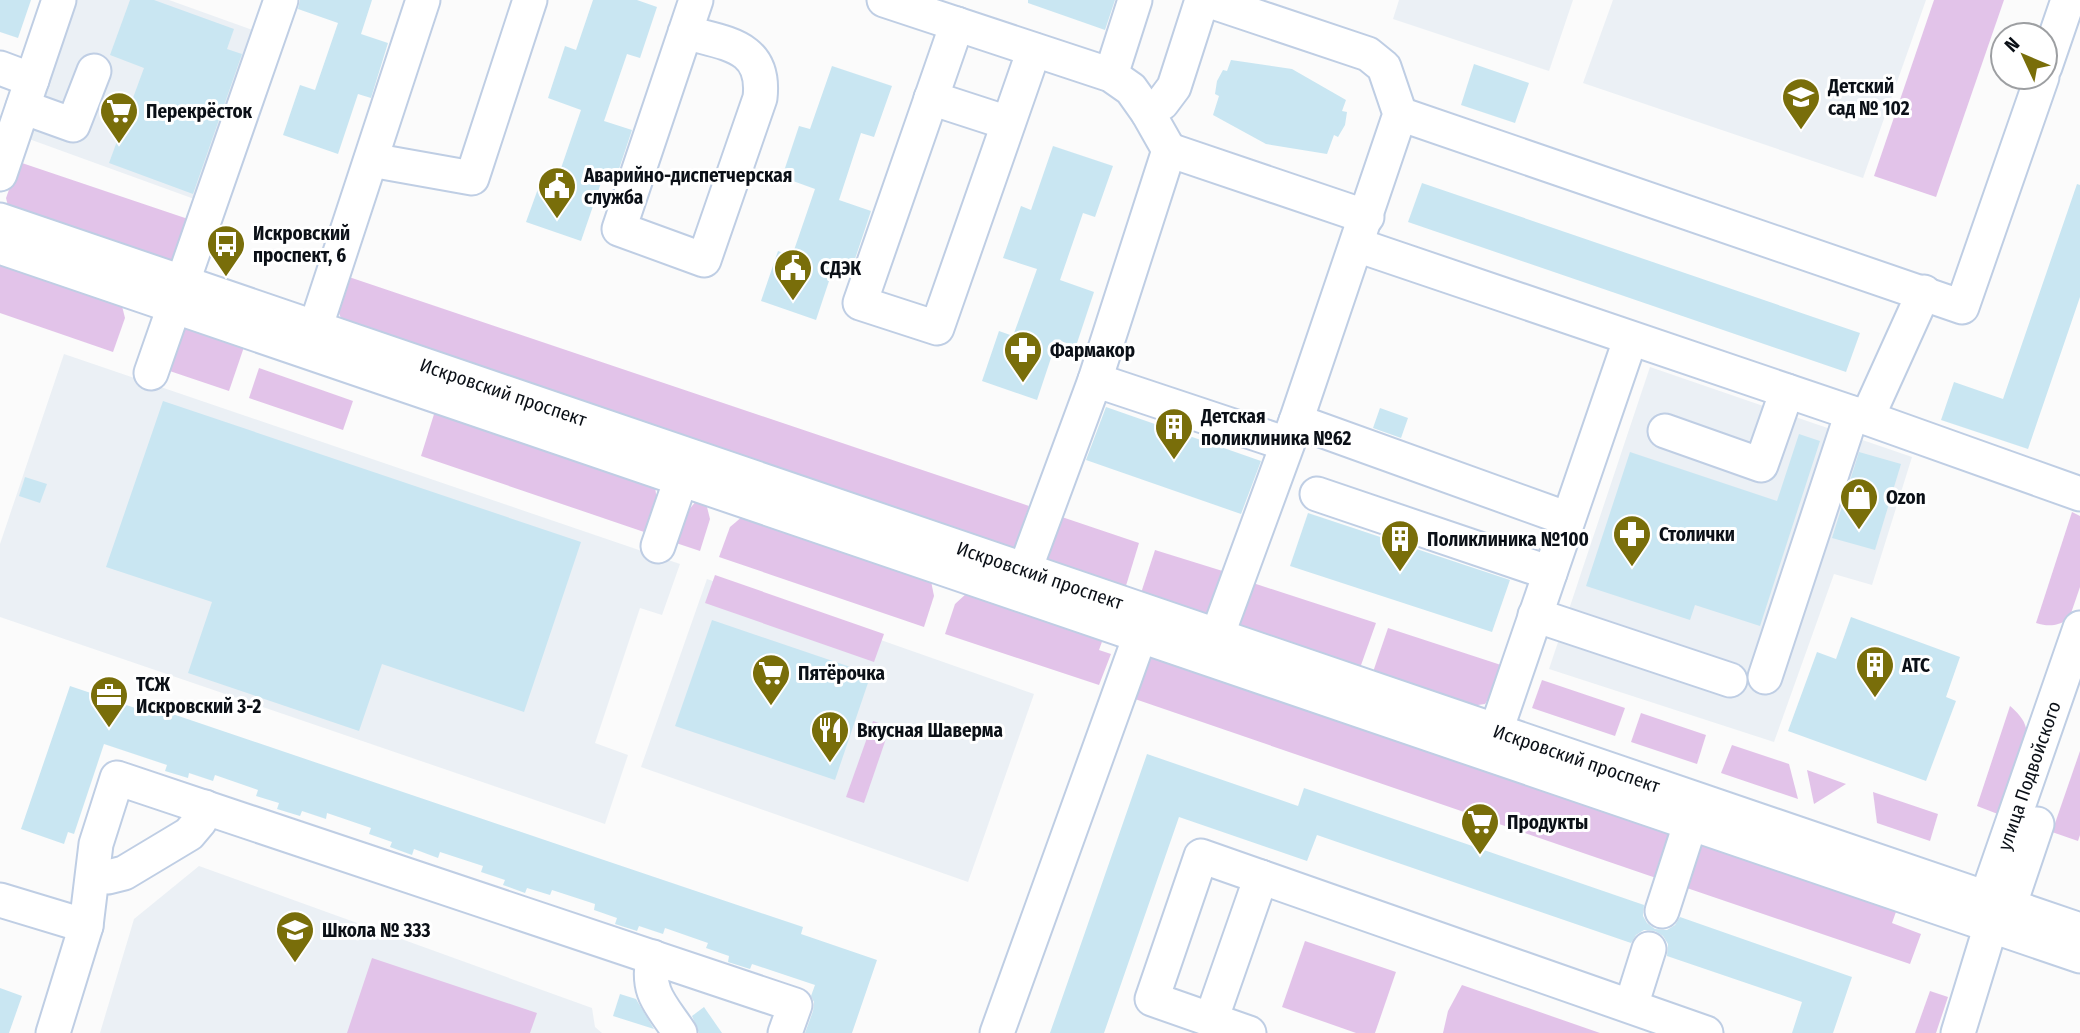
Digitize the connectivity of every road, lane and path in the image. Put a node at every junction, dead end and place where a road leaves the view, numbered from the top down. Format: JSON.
{"nodes":[{"id":1,"x":60,"y":0,"type":"edge"},
{"id":2,"x":281,"y":0,"type":"edge"},
{"id":3,"x":424,"y":0,"type":"edge"},
{"id":4,"x":530,"y":0,"type":"edge"},
{"id":5,"x":696,"y":0,"type":"edge"},
{"id":6,"x":884,"y":0,"type":"edge"},
{"id":7,"x":1135,"y":0,"type":"edge"},
{"id":8,"x":1205,"y":0,"type":"edge"},
{"id":9,"x":2068,"y":0,"type":"edge"},
{"id":10,"x":957,"y":24,"type":"junction"},
{"id":11,"x":2059,"y":26,"type":"edge"},
{"id":12,"x":685,"y":32,"type":"junction"},
{"id":13,"x":1034,"y":50,"type":"junction"},
{"id":14,"x":0,"y":68,"type":"edge"},
{"id":15,"x":94,"y":71,"type":"dead end"},
{"id":16,"x":1111,"y":75,"type":"junction"},
{"id":17,"x":2037,"y":91,"type":"edge"},
{"id":18,"x":27,"y":93,"type":"junction"},
{"id":19,"x":931,"y":98,"type":"junction"},
{"id":20,"x":1148,"y":113,"type":"junction"},
{"id":21,"x":1401,"y":114,"type":"junction"},
{"id":22,"x":1008,"y":123,"type":"junction"},
{"id":23,"x":1170,"y":150,"type":"junction"},
{"id":24,"x":372,"y":160,"type":"junction"},
{"id":25,"x":0,"y":174,"type":"edge"},
{"id":26,"x":0,"y":220,"type":"edge"},
{"id":27,"x":1362,"y":231,"type":"junction"},
{"id":28,"x":0,"y":247,"type":"edge"},
{"id":29,"x":1924,"y":292,"type":"junction"},
{"id":30,"x":179,"y":294,"type":"junction"},
{"id":31,"x":312,"y":340,"type":"junction"},
{"id":32,"x":1630,"y":340,"type":"junction"},
{"id":33,"x":151,"y":373,"type":"dead end"},
{"id":34,"x":1094,"y":380,"type":"junction"},
{"id":35,"x":1787,"y":391,"type":"junction"},
{"id":36,"x":1859,"y":415,"type":"junction"},
{"id":37,"x":1665,"y":431,"type":"dead end"},
{"id":38,"x":1291,"y":433,"type":"junction"},
{"id":39,"x":681,"y":480,"type":"junction"},
{"id":40,"x":732,"y":483,"type":"junction"},
{"id":41,"x":1317,"y":494,"type":"dead end"},
{"id":42,"x":2080,"y":494,"type":"edge"},
{"id":43,"x":1568,"y":519,"type":"junction"},
{"id":44,"x":658,"y":546,"type":"dead end"},
{"id":45,"x":1550,"y":573,"type":"junction"},
{"id":46,"x":1019,"y":582,"type":"junction"},
{"id":47,"x":1535,"y":615,"type":"junction"},
{"id":48,"x":2080,"y":628,"type":"edge"},
{"id":49,"x":1140,"y":636,"type":"junction"},
{"id":50,"x":1213,"y":648,"type":"junction"},
{"id":51,"x":1765,"y":677,"type":"dead end"},
{"id":52,"x":1730,"y":680,"type":"dead end"},
{"id":53,"x":2080,"y":699,"type":"edge"},
{"id":54,"x":1492,"y":743,"type":"junction"},
{"id":55,"x":205,"y":807,"type":"junction"},
{"id":56,"x":1694,"y":812,"type":"junction"},
{"id":57,"x":93,"y":875,"type":"junction"},
{"id":58,"x":1261,"y":877,"type":"junction"},
{"id":59,"x":0,"y":900,"type":"edge"},
{"id":60,"x":1996,"y":910,"type":"junction"},
{"id":61,"x":1662,"y":911,"type":"dead end"},
{"id":62,"x":86,"y":926,"type":"junction"},
{"id":63,"x":2080,"y":930,"type":"edge"},
{"id":64,"x":1649,"y":950,"type":"dead end"},
{"id":65,"x":2080,"y":956,"type":"edge"},
{"id":66,"x":653,"y":957,"type":"junction"},
{"id":67,"x":1631,"y":1006,"type":"junction"},
{"id":68,"x":1211,"y":1020,"type":"junction"},
{"id":69,"x":53,"y":1033,"type":"edge"},
{"id":70,"x":680,"y":1033,"type":"edge"},
{"id":71,"x":785,"y":1033,"type":"edge"},
{"id":72,"x":997,"y":1033,"type":"edge"},
{"id":73,"x":1249,"y":1033,"type":"edge"},
{"id":74,"x":1706,"y":1033,"type":"edge"},
{"id":75,"x":1958,"y":1033,"type":"edge"}],
"edges":[{"from":1,"to":18,"type":"street"},
{"from":2,"to":30,"type":"street"},
{"from":3,"to":24,"type":"street"},
{"from":4,"to":24,"type":"street"},
{"from":5,"to":12,"type":"street"},
{"from":6,"to":10,"type":"street"},
{"from":7,"to":16,"type":"street"},
{"from":8,"to":20,"type":"street"},
{"from":8,"to":21,"type":"street"},
{"from":9,"to":11,"type":"street"},
{"from":10,"to":13,"type":"street"},
{"from":10,"to":19,"type":"street"},
{"from":12,"to":12,"type":"street"},
{"from":13,"to":16,"type":"street"},
{"from":13,"to":22,"type":"street"},
{"from":14,"to":18,"type":"street"},
{"from":15,"to":18,"type":"street"},
{"from":16,"to":20,"type":"street"},
{"from":17,"to":29,"type":"street"},
{"from":18,"to":25,"type":"street"},
{"from":19,"to":22,"type":"street"},
{"from":19,"to":22,"type":"street"},
{"from":20,"to":23,"type":"street"},
{"from":21,"to":27,"type":"street"},
{"from":21,"to":29,"type":"street"},
{"from":23,"to":27,"type":"street"},
{"from":23,"to":34,"type":"street"},
{"from":24,"to":31,"type":"street"},
{"from":26,"to":30,"type":"street","name":"Искровский проспект"},
{"from":27,"to":32,"type":"street"},
{"from":27,"to":38,"type":"street"},
{"from":28,"to":30,"type":"street","name":"Искровский проспект"},
{"from":29,"to":36,"type":"street"},
{"from":30,"to":31,"type":"street","name":"Искровский проспект"},
{"from":30,"to":33,"type":"street"},
{"from":31,"to":39,"type":"street","name":"Искровский проспект"},
{"from":31,"to":40,"type":"street","name":"Искровский проспект"},
{"from":32,"to":35,"type":"street"},
{"from":32,"to":43,"type":"street"},
{"from":34,"to":38,"type":"street"},
{"from":34,"to":46,"type":"street"},
{"from":35,"to":36,"type":"street"},
{"from":35,"to":37,"type":"street"},
{"from":36,"to":42,"type":"street"},
{"from":36,"to":51,"type":"street"},
{"from":38,"to":43,"type":"street"},
{"from":38,"to":50,"type":"street"},
{"from":39,"to":40,"type":"street","name":"Искровский проспект"},
{"from":39,"to":44,"type":"street"},
{"from":40,"to":46,"type":"street","name":"Искровский проспект"},
{"from":41,"to":45,"type":"street"},
{"from":43,"to":45,"type":"street"},
{"from":45,"to":47,"type":"street"},
{"from":46,"to":49,"type":"street","name":"Искровский проспект"},
{"from":46,"to":50,"type":"street","name":"Искровский проспект"},
{"from":47,"to":52,"type":"street"},
{"from":47,"to":54,"type":"street"},
{"from":48,"to":60,"type":"street","name":"улица Подвойского"},
{"from":49,"to":50,"type":"street","name":"Искровский проспект"},
{"from":49,"to":72,"type":"street"},
{"from":50,"to":54,"type":"street","name":"Искровский проспект"},
{"from":53,"to":60,"type":"street","name":"улица Подвойского"},
{"from":54,"to":56,"type":"street","name":"Искровский проспект"},
{"from":55,"to":57,"type":"street"},
{"from":55,"to":57,"type":"street"},
{"from":55,"to":66,"type":"street"},
{"from":56,"to":60,"type":"street","name":"Искровский проспект"},
{"from":56,"to":61,"type":"street"},
{"from":57,"to":62,"type":"street"},
{"from":58,"to":67,"type":"street"},
{"from":58,"to":68,"type":"street"},
{"from":58,"to":68,"type":"street"},
{"from":59,"to":62,"type":"street"},
{"from":60,"to":63,"type":"street","name":"Искровский проспект"},
{"from":60,"to":65,"type":"street","name":"Искровский проспект"},
{"from":60,"to":75,"type":"street","name":"улица Подвойского"},
{"from":62,"to":69,"type":"street"},
{"from":64,"to":67,"type":"street"},
{"from":66,"to":70,"type":"street"},
{"from":66,"to":71,"type":"street"},
{"from":67,"to":74,"type":"street"},
{"from":68,"to":73,"type":"street"}]}
